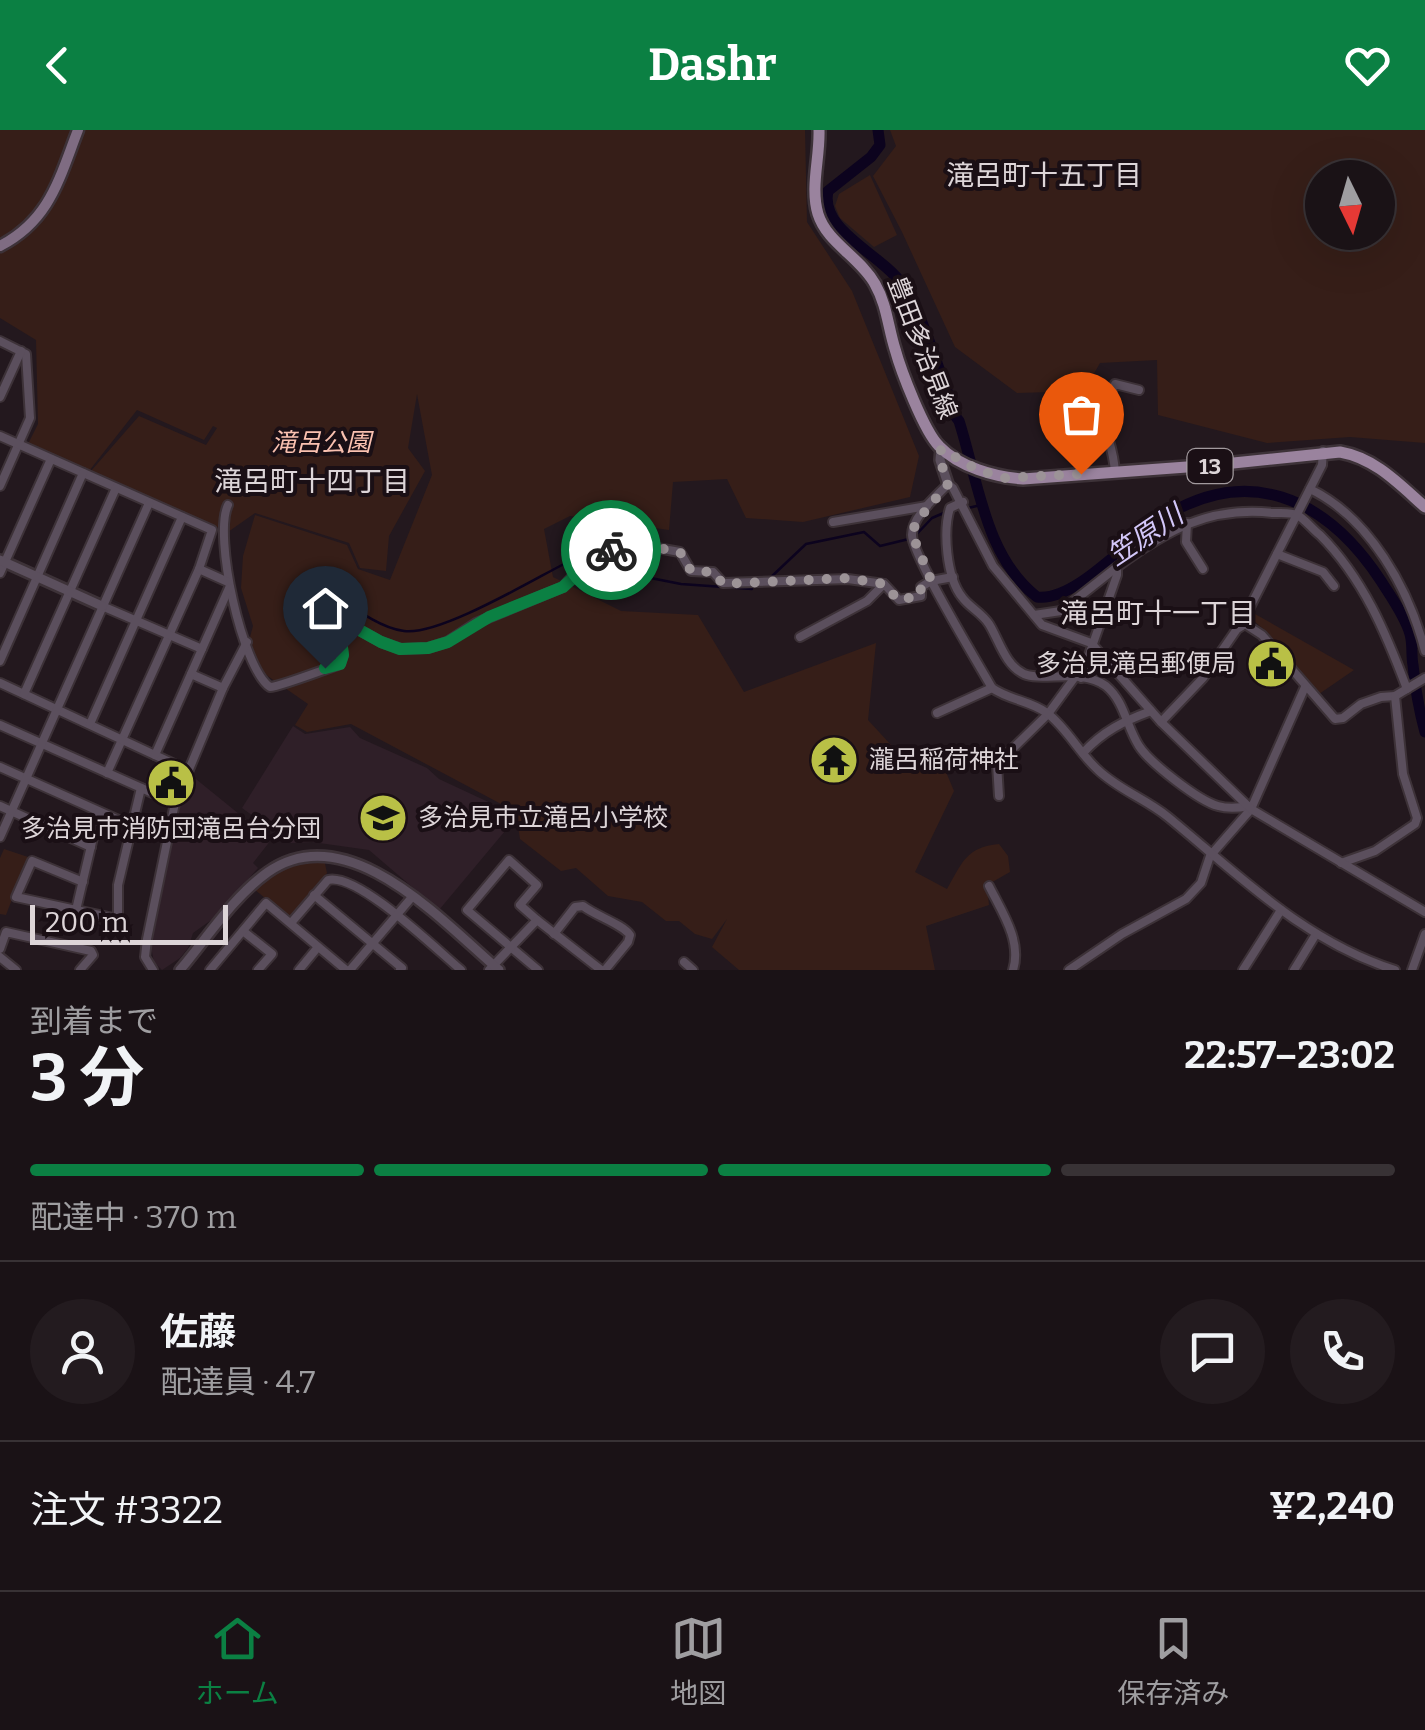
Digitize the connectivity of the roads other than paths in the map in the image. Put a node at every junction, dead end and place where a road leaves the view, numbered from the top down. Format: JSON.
{"nodes":[{"id":1,"x":78,"y":130,"type":"edge"},
{"id":2,"x":819,"y":130,"type":"edge"},
{"id":3,"x":0,"y":246,"type":"edge"},
{"id":4,"x":0,"y":342,"type":"edge"},
{"id":5,"x":20,"y":351,"type":"junction"},
{"id":6,"x":1139,"y":390,"type":"dead end"},
{"id":7,"x":0,"y":397,"type":"edge"},
{"id":8,"x":0,"y":436,"type":"edge"},
{"id":9,"x":18,"y":444,"type":"junction"},
{"id":10,"x":946,"y":451,"type":"junction"},
{"id":11,"x":1323,"y":451,"type":"junction"},
{"id":12,"x":51,"y":459,"type":"junction"},
{"id":13,"x":83,"y":472,"type":"junction"},
{"id":14,"x":1116,"y":472,"type":"junction"},
{"id":15,"x":948,"y":484,"type":"junction"},
{"id":16,"x":0,"y":486,"type":"edge"},
{"id":17,"x":116,"y":488,"type":"junction"},
{"id":18,"x":1310,"y":489,"type":"junction"},
{"id":19,"x":149,"y":503,"type":"junction"},
{"id":20,"x":228,"y":504,"type":"dead end"},
{"id":21,"x":927,"y":506,"type":"junction"},
{"id":22,"x":965,"y":506,"type":"junction"},
{"id":23,"x":1425,"y":507,"type":"edge"},
{"id":24,"x":1297,"y":514,"type":"junction"},
{"id":25,"x":182,"y":517,"type":"junction"},
{"id":26,"x":833,"y":522,"type":"dead end"},
{"id":27,"x":1187,"y":524,"type":"junction"},
{"id":28,"x":1277,"y":554,"type":"junction"},
{"id":29,"x":2,"y":565,"type":"edge"},
{"id":30,"x":1117,"y":567,"type":"junction"},
{"id":31,"x":1202,"y":569,"type":"dead end"},
{"id":32,"x":198,"y":570,"type":"junction"},
{"id":33,"x":37,"y":576,"type":"junction"},
{"id":34,"x":953,"y":577,"type":"junction"},
{"id":35,"x":931,"y":580,"type":"junction"},
{"id":36,"x":884,"y":584,"type":"junction"},
{"id":37,"x":229,"y":585,"type":"junction"},
{"id":38,"x":1334,"y":586,"type":"dead end"},
{"id":39,"x":70,"y":591,"type":"junction"},
{"id":40,"x":102,"y":606,"type":"junction"},
{"id":41,"x":1034,"y":615,"type":"junction"},
{"id":42,"x":136,"y":620,"type":"junction"},
{"id":43,"x":1246,"y":624,"type":"junction"},
{"id":44,"x":170,"y":636,"type":"junction"},
{"id":45,"x":800,"y":637,"type":"dead end"},
{"id":46,"x":247,"y":642,"type":"junction"},
{"id":47,"x":1091,"y":643,"type":"junction"},
{"id":48,"x":202,"y":649,"type":"junction"},
{"id":49,"x":1425,"y":650,"type":"edge"},
{"id":50,"x":0,"y":662,"type":"edge"},
{"id":51,"x":192,"y":674,"type":"junction"},
{"id":52,"x":1078,"y":678,"type":"junction"},
{"id":53,"x":1425,"y":678,"type":"edge"},
{"id":54,"x":0,"y":683,"type":"edge"},
{"id":55,"x":1305,"y":687,"type":"junction"},
{"id":56,"x":223,"y":688,"type":"junction"},
{"id":57,"x":992,"y":688,"type":"junction"},
{"id":58,"x":1407,"y":689,"type":"junction"},
{"id":59,"x":24,"y":694,"type":"junction"},
{"id":60,"x":1395,"y":696,"type":"junction"},
{"id":61,"x":58,"y":709,"type":"junction"},
{"id":62,"x":1152,"y":711,"type":"junction"},
{"id":63,"x":937,"y":713,"type":"dead end"},
{"id":64,"x":1048,"y":714,"type":"junction"},
{"id":65,"x":1128,"y":720,"type":"junction"},
{"id":66,"x":1161,"y":722,"type":"junction"},
{"id":67,"x":90,"y":724,"type":"junction"},
{"id":68,"x":0,"y":725,"type":"edge"},
{"id":69,"x":122,"y":740,"type":"junction"},
{"id":70,"x":43,"y":744,"type":"junction"},
{"id":71,"x":1083,"y":753,"type":"junction"},
{"id":72,"x":155,"y":755,"type":"junction"},
{"id":73,"x":0,"y":768,"type":"edge"},
{"id":74,"x":188,"y":770,"type":"junction"},
{"id":75,"x":108,"y":772,"type":"junction"},
{"id":76,"x":25,"y":779,"type":"junction"},
{"id":77,"x":142,"y":788,"type":"junction"},
{"id":78,"x":999,"y":796,"type":"dead end"},
{"id":79,"x":175,"y":803,"type":"junction"},
{"id":80,"x":0,"y":806,"type":"edge"},
{"id":81,"x":1250,"y":807,"type":"junction"},
{"id":82,"x":11,"y":811,"type":"junction"},
{"id":83,"x":99,"y":812,"type":"junction"},
{"id":84,"x":132,"y":826,"type":"junction"},
{"id":85,"x":0,"y":836,"type":"edge"},
{"id":86,"x":91,"y":847,"type":"junction"},
{"id":87,"x":1210,"y":856,"type":"junction"},
{"id":88,"x":1341,"y":863,"type":"junction"},
{"id":89,"x":82,"y":882,"type":"junction"},
{"id":90,"x":989,"y":886,"type":"dead end"},
{"id":91,"x":314,"y":895,"type":"junction"},
{"id":92,"x":412,"y":898,"type":"junction"},
{"id":93,"x":76,"y":910,"type":"junction"},
{"id":94,"x":1281,"y":910,"type":"junction"},
{"id":95,"x":1425,"y":912,"type":"edge"},
{"id":96,"x":396,"y":916,"type":"junction"},
{"id":97,"x":536,"y":920,"type":"junction"},
{"id":98,"x":291,"y":923,"type":"junction"},
{"id":99,"x":243,"y":930,"type":"junction"},
{"id":100,"x":554,"y":934,"type":"junction"},
{"id":101,"x":1316,"y":934,"type":"junction"},
{"id":102,"x":1425,"y":934,"type":"edge"},
{"id":103,"x":372,"y":944,"type":"junction"},
{"id":104,"x":318,"y":947,"type":"junction"},
{"id":105,"x":511,"y":948,"type":"junction"},
{"id":106,"x":0,"y":949,"type":"edge"},
{"id":107,"x":0,"y":957,"type":"edge"},
{"id":108,"x":146,"y":960,"type":"junction"},
{"id":109,"x":449,"y":960,"type":"junction"},
{"id":110,"x":684,"y":962,"type":"dead end"},
{"id":111,"x":138,"y":968,"type":"dead end"},
{"id":112,"x":494,"y":968,"type":"edge"},
{"id":113,"x":16,"y":970,"type":"edge"},
{"id":114,"x":80,"y":970,"type":"edge"},
{"id":115,"x":153,"y":970,"type":"edge"},
{"id":116,"x":180,"y":970,"type":"edge"},
{"id":117,"x":210,"y":970,"type":"edge"},
{"id":118,"x":258,"y":970,"type":"edge"},
{"id":119,"x":299,"y":970,"type":"edge"},
{"id":120,"x":348,"y":970,"type":"edge"},
{"id":121,"x":400,"y":970,"type":"edge"},
{"id":122,"x":441,"y":970,"type":"edge"},
{"id":123,"x":461,"y":970,"type":"edge"},
{"id":124,"x":538,"y":970,"type":"edge"},
{"id":125,"x":603,"y":970,"type":"edge"},
{"id":126,"x":693,"y":970,"type":"edge"},
{"id":127,"x":1013,"y":970,"type":"edge"},
{"id":128,"x":1069,"y":970,"type":"edge"},
{"id":129,"x":1244,"y":970,"type":"edge"},
{"id":130,"x":1294,"y":970,"type":"edge"},
{"id":131,"x":1395,"y":970,"type":"edge"},
{"id":132,"x":1412,"y":970,"type":"edge"}],
"edges":[{"from":1,"to":3,"type":"main road"},
{"from":2,"to":10,"type":"main road","name":"豊田多治見線"},
{"from":4,"to":5,"type":"street"},
{"from":5,"to":7,"type":"street"},
{"from":5,"to":9,"type":"street"},
{"from":6,"to":14,"type":"street"},
{"from":8,"to":9,"type":"street"},
{"from":9,"to":12,"type":"street"},
{"from":9,"to":16,"type":"street"},
{"from":10,"to":14,"type":"main road","name":"豊田多治見線","number":"13"},
{"from":10,"to":15,"type":"street"},
{"from":11,"to":14,"type":"main road","name":"豊田多治見線","number":"13"},
{"from":11,"to":18,"type":"street"},
{"from":11,"to":23,"type":"main road","name":"豊田多治見線","number":"13"},
{"from":12,"to":13,"type":"street"},
{"from":12,"to":29,"type":"street"},
{"from":13,"to":17,"type":"street"},
{"from":13,"to":33,"type":"street"},
{"from":15,"to":21,"type":"street"},
{"from":15,"to":22,"type":"street"},
{"from":17,"to":19,"type":"street"},
{"from":17,"to":39,"type":"street"},
{"from":18,"to":24,"type":"street"},
{"from":18,"to":49,"type":"street"},
{"from":19,"to":25,"type":"street"},
{"from":19,"to":40,"type":"street"},
{"from":20,"to":37,"type":"street"},
{"from":21,"to":26,"type":"street"},
{"from":21,"to":35,"type":"street"},
{"from":22,"to":34,"type":"street"},
{"from":22,"to":41,"type":"street"},
{"from":24,"to":27,"type":"street"},
{"from":24,"to":28,"type":"street"},
{"from":24,"to":58,"type":"street"},
{"from":25,"to":32,"type":"street"},
{"from":25,"to":42,"type":"street"},
{"from":27,"to":30,"type":"street"},
{"from":27,"to":31,"type":"street"},
{"from":28,"to":38,"type":"street"},
{"from":28,"to":43,"type":"street"},
{"from":29,"to":33,"type":"street"},
{"from":30,"to":41,"type":"street"},
{"from":30,"to":47,"type":"street"},
{"from":32,"to":37,"type":"street"},
{"from":32,"to":44,"type":"street"},
{"from":33,"to":39,"type":"street"},
{"from":33,"to":50,"type":"street"},
{"from":34,"to":35,"type":"street"},
{"from":34,"to":52,"type":"street"},
{"from":35,"to":36,"type":"street"},
{"from":35,"to":57,"type":"street"},
{"from":36,"to":45,"type":"street"},
{"from":36,"to":46,"type":"street"},
{"from":37,"to":46,"type":"street"},
{"from":37,"to":48,"type":"street"},
{"from":39,"to":40,"type":"street"},
{"from":39,"to":59,"type":"street"},
{"from":40,"to":42,"type":"street"},
{"from":40,"to":61,"type":"street"},
{"from":41,"to":47,"type":"street"},
{"from":42,"to":44,"type":"street"},
{"from":42,"to":67,"type":"street"},
{"from":43,"to":55,"type":"street"},
{"from":43,"to":66,"type":"street"},
{"from":44,"to":48,"type":"street"},
{"from":44,"to":69,"type":"street"},
{"from":46,"to":56,"type":"street"},
{"from":47,"to":52,"type":"street"},
{"from":47,"to":62,"type":"street"},
{"from":48,"to":51,"type":"street"},
{"from":51,"to":56,"type":"street"},
{"from":51,"to":72,"type":"street"},
{"from":52,"to":64,"type":"street"},
{"from":52,"to":65,"type":"street"},
{"from":53,"to":58,"type":"street"},
{"from":54,"to":59,"type":"street"},
{"from":55,"to":60,"type":"street"},
{"from":55,"to":81,"type":"street"},
{"from":56,"to":74,"type":"street"},
{"from":57,"to":63,"type":"street"},
{"from":57,"to":64,"type":"street"},
{"from":58,"to":60,"type":"street"},
{"from":59,"to":61,"type":"street"},
{"from":60,"to":88,"type":"street"},
{"from":61,"to":67,"type":"street"},
{"from":61,"to":70,"type":"street"},
{"from":62,"to":65,"type":"street"},
{"from":62,"to":66,"type":"street"},
{"from":64,"to":71,"type":"street"},
{"from":64,"to":78,"type":"street"},
{"from":65,"to":71,"type":"street"},
{"from":65,"to":81,"type":"street"},
{"from":66,"to":81,"type":"street"},
{"from":67,"to":69,"type":"street"},
{"from":68,"to":70,"type":"street"},
{"from":69,"to":72,"type":"street"},
{"from":69,"to":75,"type":"street"},
{"from":70,"to":75,"type":"street"},
{"from":70,"to":76,"type":"street"},
{"from":71,"to":87,"type":"street"},
{"from":72,"to":74,"type":"street"},
{"from":73,"to":76,"type":"street"},
{"from":74,"to":79,"type":"street"},
{"from":75,"to":77,"type":"street"},
{"from":76,"to":82,"type":"street"},
{"from":76,"to":83,"type":"street"},
{"from":77,"to":79,"type":"street"},
{"from":77,"to":84,"type":"street"},
{"from":79,"to":108,"type":"street"},
{"from":80,"to":82,"type":"street"},
{"from":81,"to":87,"type":"street"},
{"from":81,"to":88,"type":"street"},
{"from":82,"to":85,"type":"street"},
{"from":82,"to":86,"type":"street"},
{"from":83,"to":84,"type":"street"},
{"from":83,"to":86,"type":"street"},
{"from":84,"to":93,"type":"street"},
{"from":86,"to":89,"type":"street"},
{"from":87,"to":94,"type":"street"},
{"from":87,"to":128,"type":"street"},
{"from":88,"to":95,"type":"street"},
{"from":89,"to":93,"type":"street"},
{"from":89,"to":93,"type":"street"},
{"from":90,"to":127,"type":"street"},
{"from":91,"to":96,"type":"street"},
{"from":91,"to":98,"type":"street"},
{"from":91,"to":103,"type":"street"},
{"from":92,"to":96,"type":"street"},
{"from":92,"to":112,"type":"street"},
{"from":92,"to":116,"type":"street"},
{"from":94,"to":101,"type":"street"},
{"from":94,"to":129,"type":"street"},
{"from":96,"to":103,"type":"street"},
{"from":96,"to":109,"type":"street"},
{"from":97,"to":100,"type":"street"},
{"from":97,"to":105,"type":"street"},
{"from":97,"to":105,"type":"street"},
{"from":98,"to":99,"type":"street"},
{"from":98,"to":104,"type":"street"},
{"from":99,"to":117,"type":"street"},
{"from":99,"to":118,"type":"street"},
{"from":100,"to":125,"type":"street"},
{"from":100,"to":125,"type":"street"},
{"from":101,"to":130,"type":"street"},
{"from":101,"to":131,"type":"street"},
{"from":102,"to":132,"type":"street"},
{"from":103,"to":120,"type":"street"},
{"from":103,"to":121,"type":"street"},
{"from":104,"to":119,"type":"street"},
{"from":104,"to":120,"type":"street"},
{"from":105,"to":112,"type":"street"},
{"from":105,"to":124,"type":"street"},
{"from":106,"to":114,"type":"street"},
{"from":107,"to":113,"type":"street"},
{"from":108,"to":111,"type":"street"},
{"from":108,"to":115,"type":"street"},
{"from":109,"to":122,"type":"street"},
{"from":109,"to":123,"type":"street"},
{"from":110,"to":126,"type":"street"}]}
